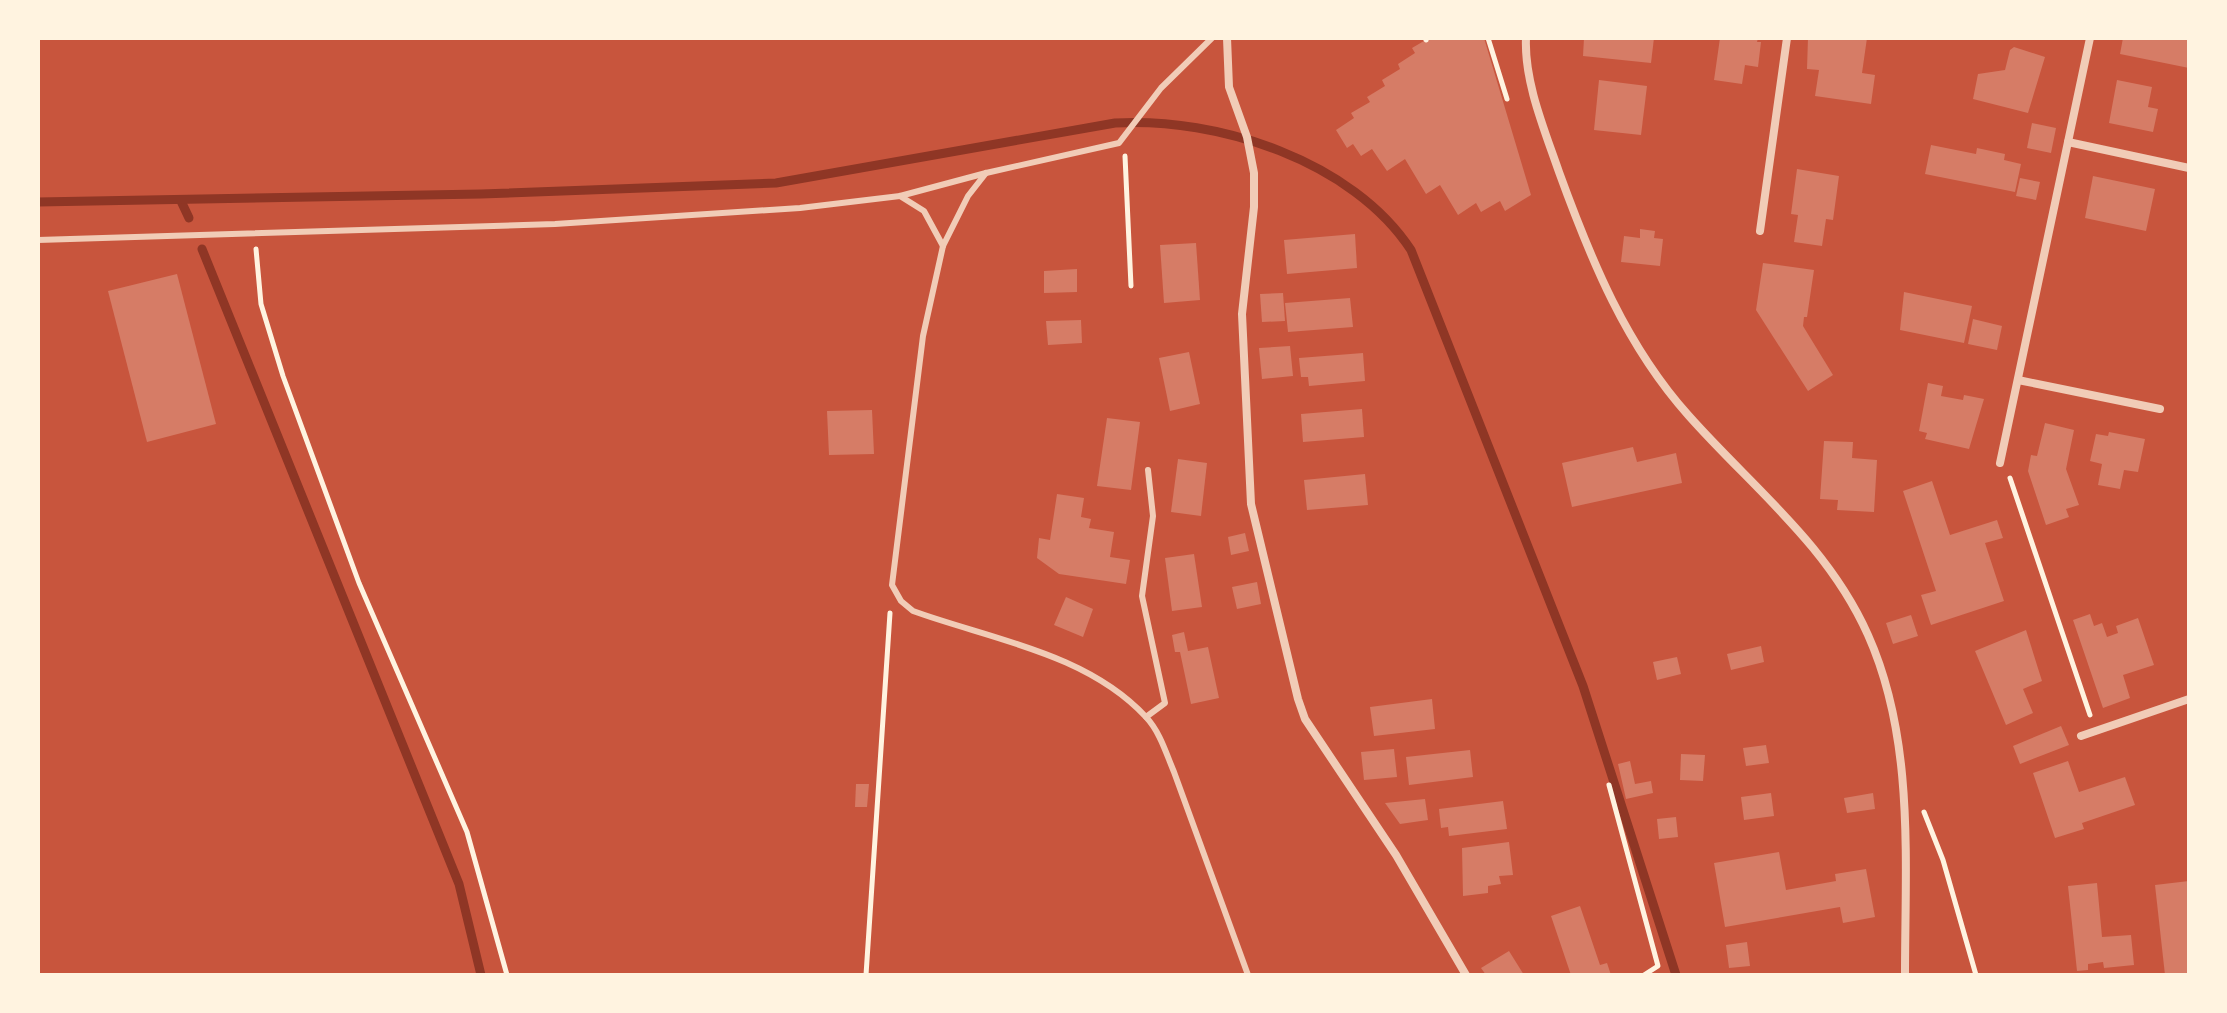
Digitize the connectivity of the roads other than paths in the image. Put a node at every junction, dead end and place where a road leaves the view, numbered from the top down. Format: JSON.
{"nodes":[{"id":1,"x":1212,"y":38,"type":"edge"},
{"id":2,"x":1227,"y":38,"type":"edge"},
{"id":3,"x":1526,"y":38,"type":"edge"},
{"id":4,"x":1787,"y":38,"type":"edge"},
{"id":5,"x":2090,"y":38,"type":"edge"},
{"id":6,"x":2068,"y":142,"type":"junction"},
{"id":7,"x":2189,"y":168,"type":"edge"},
{"id":8,"x":986,"y":173,"type":"junction"},
{"id":9,"x":900,"y":196,"type":"junction"},
{"id":10,"x":1760,"y":231,"type":"dead end"},
{"id":11,"x":38,"y":240,"type":"edge"},
{"id":12,"x":943,"y":246,"type":"junction"},
{"id":13,"x":2018,"y":380,"type":"junction"},
{"id":14,"x":2160,"y":409,"type":"dead end"},
{"id":15,"x":2003,"y":465,"type":"road end"},
{"id":16,"x":1148,"y":470,"type":"dead end"},
{"id":17,"x":2189,"y":699,"type":"edge"},
{"id":18,"x":1146,"y":717,"type":"junction"},
{"id":19,"x":2081,"y":736,"type":"dead end"},
{"id":20,"x":1248,"y":975,"type":"edge"},
{"id":21,"x":1466,"y":975,"type":"edge"},
{"id":22,"x":1905,"y":975,"type":"edge"}],
"edges":[{"from":1,"to":8,"type":"lane"},
{"from":2,"to":21,"type":"street"},
{"from":3,"to":22,"type":"street"},
{"from":4,"to":10,"type":"street"},
{"from":5,"to":6,"type":"street"},
{"from":6,"to":7,"type":"street"},
{"from":6,"to":13,"type":"street"},
{"from":8,"to":9,"type":"lane"},
{"from":8,"to":12,"type":"lane"},
{"from":9,"to":11,"type":"lane"},
{"from":9,"to":12,"type":"lane"},
{"from":12,"to":18,"type":"lane"},
{"from":13,"to":14,"type":"street"},
{"from":13,"to":15,"type":"street"},
{"from":16,"to":18,"type":"lane"},
{"from":17,"to":19,"type":"street"},
{"from":18,"to":20,"type":"lane"}]}
